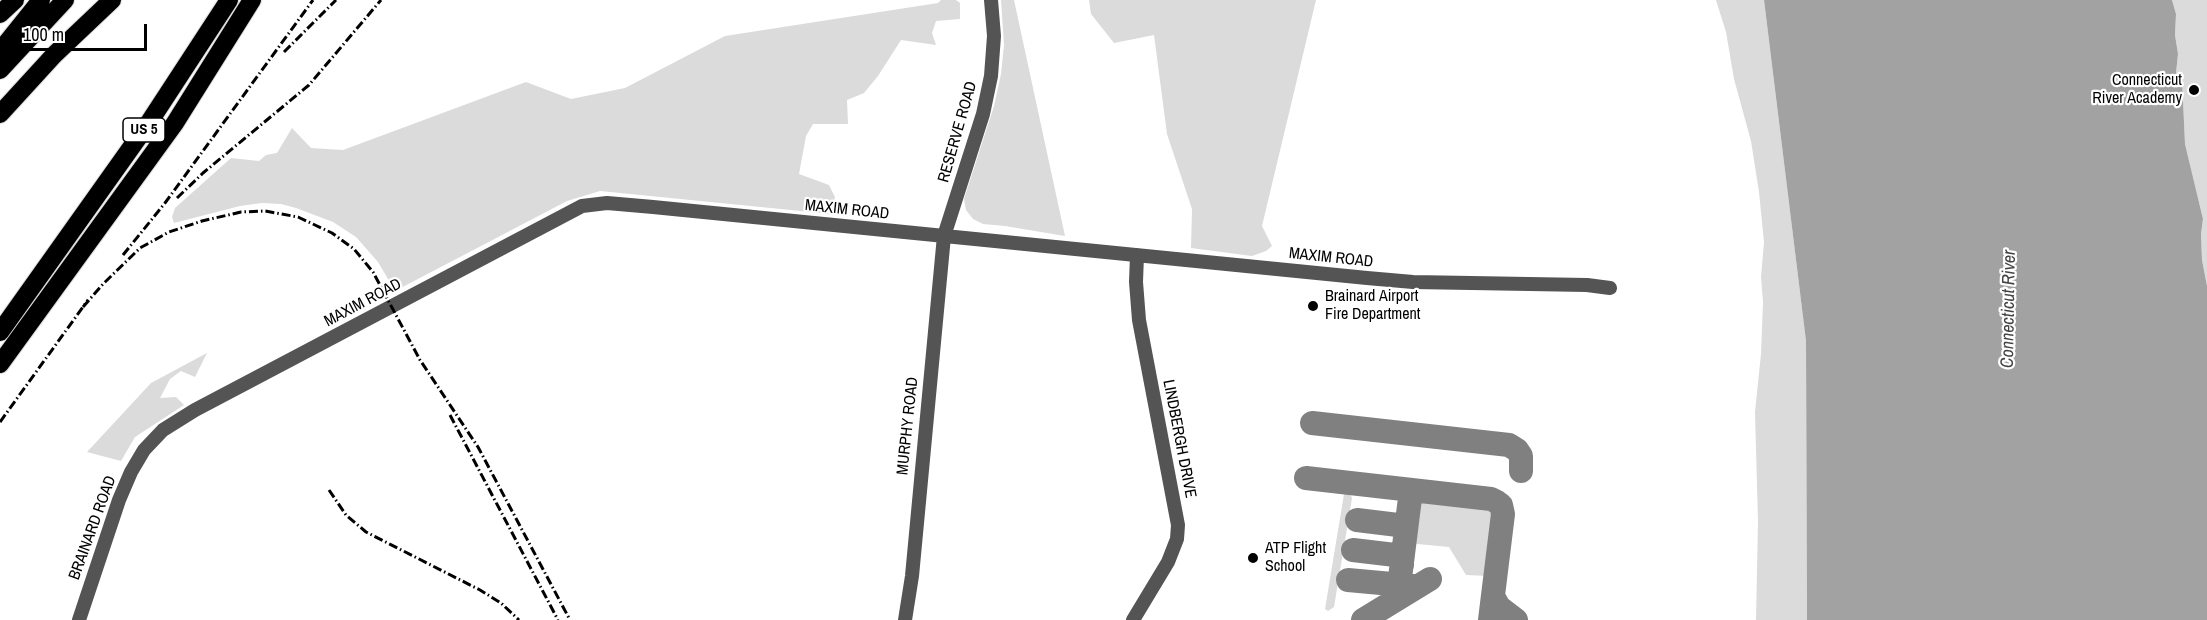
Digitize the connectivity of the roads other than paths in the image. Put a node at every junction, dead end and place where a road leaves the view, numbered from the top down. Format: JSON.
{"nodes":[{"id":1,"x":15,"y":0,"type":"edge"},
{"id":2,"x":41,"y":0,"type":"edge"},
{"id":3,"x":64,"y":0,"type":"edge"},
{"id":4,"x":94,"y":0,"type":"edge"},
{"id":5,"x":112,"y":0,"type":"edge"},
{"id":6,"x":229,"y":0,"type":"edge"},
{"id":7,"x":252,"y":0,"type":"edge"},
{"id":8,"x":991,"y":0,"type":"edge"},
{"id":9,"x":0,"y":14,"type":"edge"},
{"id":10,"x":0,"y":51,"type":"edge"},
{"id":11,"x":0,"y":70,"type":"edge"},
{"id":12,"x":0,"y":95,"type":"edge"},
{"id":13,"x":0,"y":114,"type":"edge"},
{"id":14,"x":944,"y":236,"type":"junction"},
{"id":15,"x":1137,"y":255,"type":"junction"},
{"id":16,"x":1610,"y":288,"type":"dead end"},
{"id":17,"x":0,"y":332,"type":"edge"},
{"id":18,"x":0,"y":364,"type":"edge"},
{"id":19,"x":144,"y":450,"type":"joint"},
{"id":20,"x":79,"y":620,"type":"edge"},
{"id":21,"x":905,"y":620,"type":"edge"},
{"id":22,"x":1133,"y":620,"type":"edge"}],
"edges":[{"from":1,"to":9,"type":"highway"},
{"from":2,"to":10,"type":"highway"},
{"from":3,"to":11,"type":"highway"},
{"from":4,"to":12,"type":"highway"},
{"from":5,"to":13,"type":"highway"},
{"from":6,"to":17,"type":"highway","number":"US 5"},
{"from":7,"to":18,"type":"highway","number":"US 5"},
{"from":8,"to":14,"type":"street","name":"RESERVE ROAD"},
{"from":14,"to":15,"type":"street","name":"MAXIM ROAD"},
{"from":14,"to":19,"type":"street","name":"MAXIM ROAD"},
{"from":14,"to":21,"type":"street","name":"MURPHY ROAD"},
{"from":15,"to":16,"type":"street","name":"MAXIM ROAD"},
{"from":15,"to":22,"type":"street","name":"LINDBERGH DRIVE"},
{"from":19,"to":20,"type":"street","name":"BRAINARD ROAD"}]}
